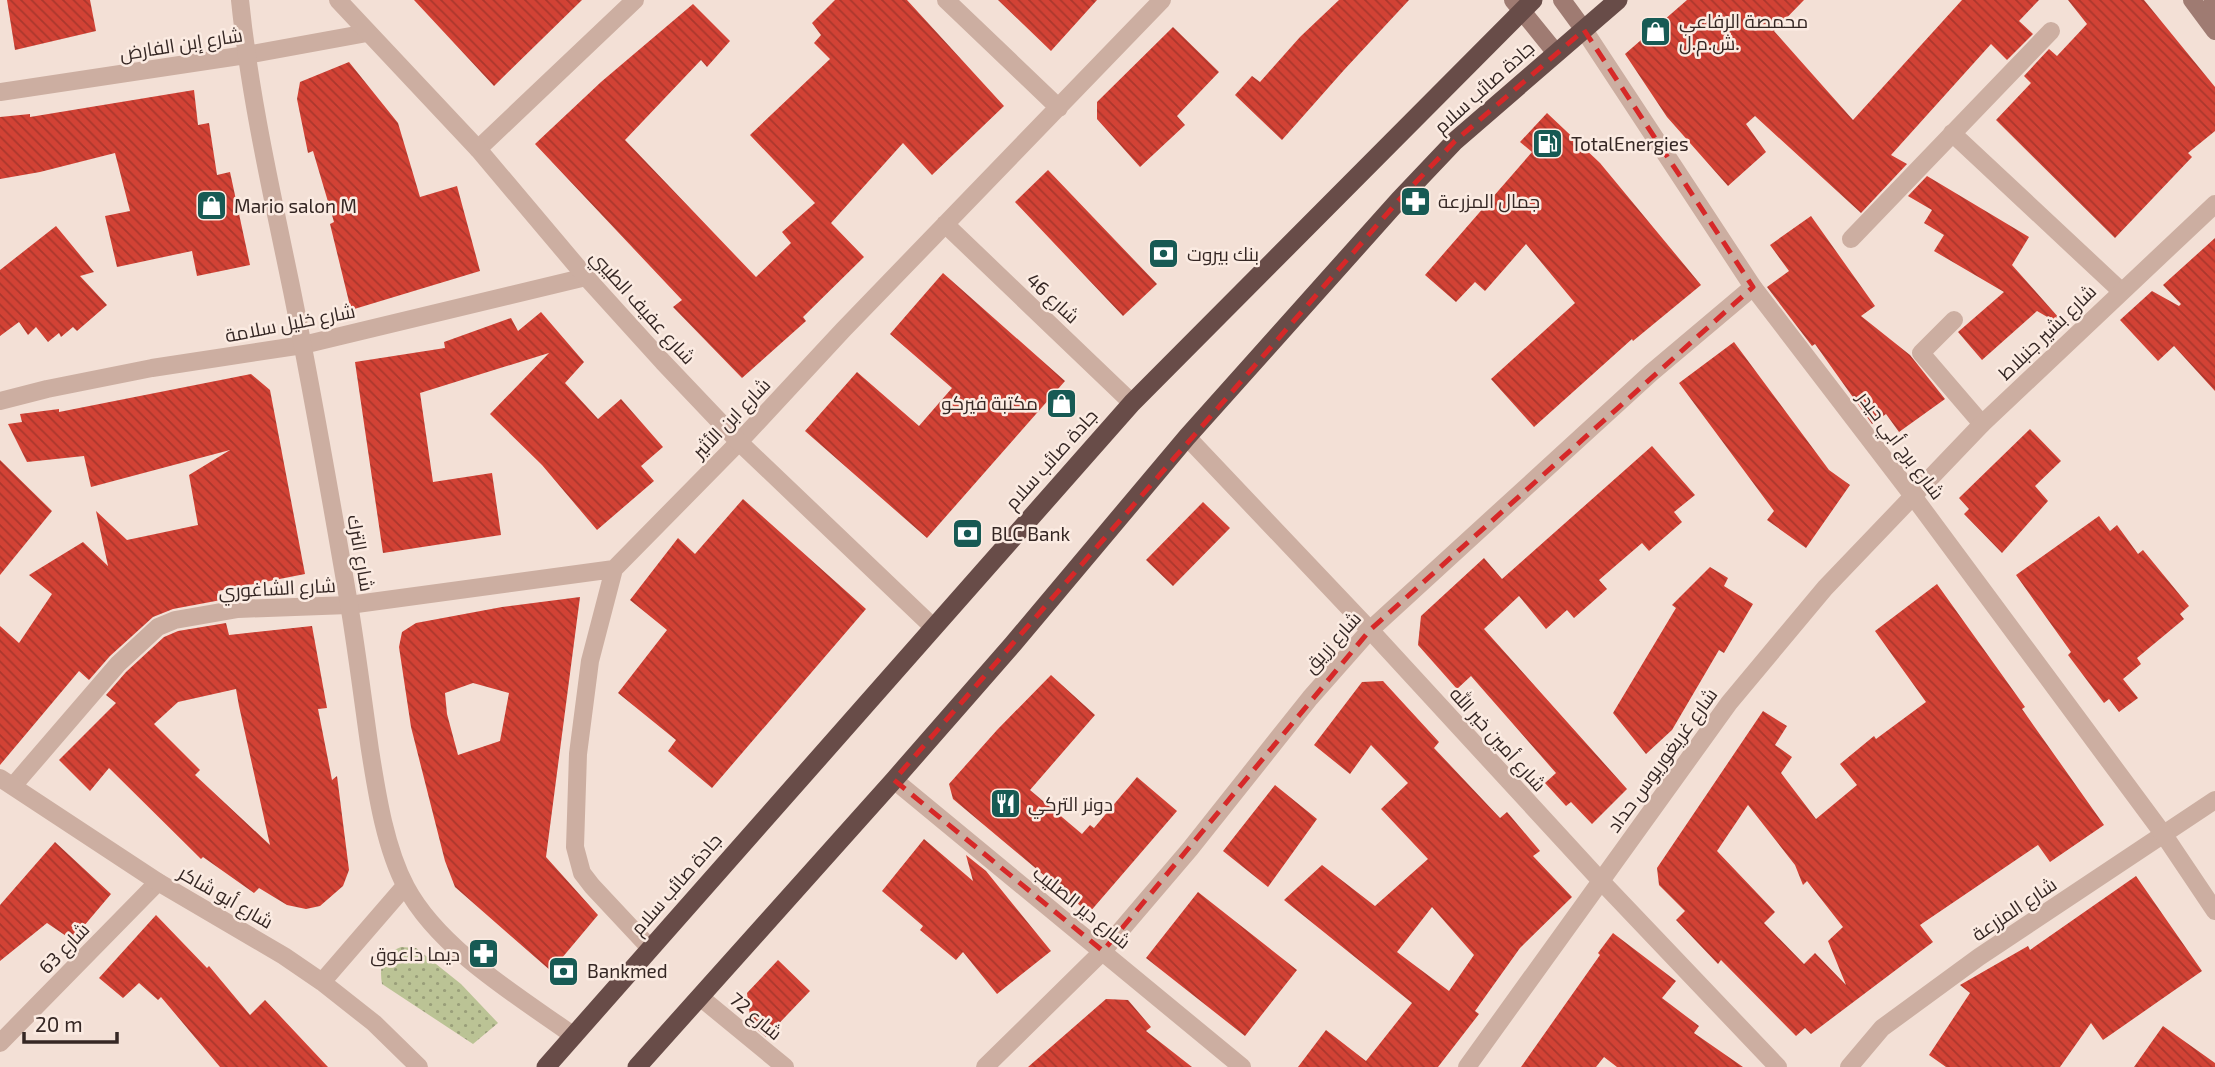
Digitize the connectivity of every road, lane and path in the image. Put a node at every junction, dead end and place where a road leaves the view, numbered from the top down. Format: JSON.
{"nodes":[{"id":1,"x":240,"y":0,"type":"edge"},
{"id":2,"x":338,"y":0,"type":"edge"},
{"id":3,"x":635,"y":0,"type":"edge"},
{"id":4,"x":946,"y":0,"type":"edge"},
{"id":5,"x":1162,"y":0,"type":"edge"},
{"id":6,"x":1562,"y":0,"type":"edge"},
{"id":7,"x":1618,"y":0,"type":"edge"},
{"id":8,"x":2192,"y":0,"type":"edge"},
{"id":9,"x":2213,"y":0,"type":"edge"},
{"id":10,"x":1522,"y":3,"type":"edge"},
{"id":11,"x":2215,"y":19,"type":"edge"},
{"id":12,"x":1584,"y":30,"type":"junction"},
{"id":13,"x":2051,"y":31,"type":"dead end"},
{"id":14,"x":2215,"y":32,"type":"edge"},
{"id":15,"x":367,"y":33,"type":"junction"},
{"id":16,"x":1556,"y":53,"type":"junction"},
{"id":17,"x":246,"y":55,"type":"junction"},
{"id":18,"x":0,"y":92,"type":"edge"},
{"id":19,"x":1059,"y":108,"type":"junction"},
{"id":20,"x":1952,"y":133,"type":"junction"},
{"id":21,"x":478,"y":149,"type":"junction"},
{"id":22,"x":2215,"y":204,"type":"edge"},
{"id":23,"x":946,"y":224,"type":"junction"},
{"id":24,"x":1851,"y":239,"type":"dead end"},
{"id":25,"x":586,"y":277,"type":"junction"},
{"id":26,"x":1753,"y":287,"type":"junction"},
{"id":27,"x":2121,"y":291,"type":"junction"},
{"id":28,"x":1954,"y":320,"type":"dead end"},
{"id":29,"x":303,"y":345,"type":"junction"},
{"id":30,"x":0,"y":401,"type":"edge"},
{"id":31,"x":1132,"y":403,"type":"junction"},
{"id":32,"x":1982,"y":424,"type":"junction"},
{"id":33,"x":1187,"y":437,"type":"junction"},
{"id":34,"x":739,"y":442,"type":"junction"},
{"id":35,"x":1913,"y":496,"type":"junction"},
{"id":36,"x":614,"y":569,"type":"junction"},
{"id":37,"x":349,"y":605,"type":"junction"},
{"id":38,"x":933,"y":627,"type":"junction"},
{"id":39,"x":1370,"y":630,"type":"junction"},
{"id":40,"x":894,"y":780,"type":"junction"},
{"id":41,"x":7,"y":782,"type":"edge"},
{"id":42,"x":2215,"y":800,"type":"edge"},
{"id":43,"x":2164,"y":835,"type":"junction"},
{"id":44,"x":1600,"y":880,"type":"junction"},
{"id":45,"x":158,"y":882,"type":"junction"},
{"id":46,"x":405,"y":886,"type":"junction"},
{"id":47,"x":2215,"y":911,"type":"edge"},
{"id":48,"x":650,"y":948,"type":"junction"},
{"id":49,"x":1103,"y":951,"type":"junction"},
{"id":50,"x":322,"y":982,"type":"junction"},
{"id":51,"x":700,"y":996,"type":"junction"},
{"id":52,"x":574,"y":1037,"type":"junction"},
{"id":53,"x":0,"y":1043,"type":"edge"},
{"id":54,"x":419,"y":1067,"type":"edge"},
{"id":55,"x":546,"y":1067,"type":"edge"},
{"id":56,"x":637,"y":1067,"type":"edge"},
{"id":57,"x":785,"y":1067,"type":"edge"},
{"id":58,"x":985,"y":1067,"type":"edge"},
{"id":59,"x":1242,"y":1067,"type":"edge"},
{"id":60,"x":1467,"y":1067,"type":"edge"},
{"id":61,"x":1778,"y":1067,"type":"edge"},
{"id":62,"x":1849,"y":1067,"type":"edge"}],
"edges":[{"from":1,"to":17,"type":"street","name":"شارع الترك"},
{"from":2,"to":15,"type":"street","name":"شارع عفيف الطيبي"},
{"from":3,"to":21,"type":"street"},
{"from":4,"to":19,"type":"street"},
{"from":5,"to":19,"type":"street","name":"شارع ابن الأثير"},
{"from":6,"to":12,"type":"main road","name":"شارع برج أبي حيدر"},
{"from":7,"to":12,"type":"highway","name":"جادة صائب سلام"},
{"from":8,"to":14,"type":"main road"},
{"from":9,"to":11,"type":"main road"},
{"from":10,"to":16,"type":"main road"},
{"from":10,"to":31,"type":"highway","name":"جادة صائب سلام"},
{"from":12,"to":16,"type":"highway","name":"جادة صائب سلام"},
{"from":12,"to":26,"type":"street","name":"شارع برج أبي حيدر"},
{"from":13,"to":20,"type":"street"},
{"from":15,"to":17,"type":"street","name":"شارع إبن الفارض"},
{"from":15,"to":21,"type":"street","name":"شارع عفيف الطيبي"},
{"from":16,"to":33,"type":"highway","name":"جادة صائب سلام"},
{"from":17,"to":18,"type":"street","name":"شارع إبن الفارض"},
{"from":17,"to":29,"type":"street","name":"شارع الترك"},
{"from":19,"to":23,"type":"street","name":"شارع ابن الأثير"},
{"from":20,"to":24,"type":"street"},
{"from":20,"to":27,"type":"street"},
{"from":21,"to":25,"type":"street","name":"شارع عفيف الطيبي"},
{"from":22,"to":27,"type":"street","name":"شارع بشير جنبلاط"},
{"from":23,"to":31,"type":"street","name":"شارع 46"},
{"from":23,"to":34,"type":"street","name":"شارع ابن الأثير"},
{"from":25,"to":29,"type":"street","name":"شارع خليل سلامة"},
{"from":25,"to":34,"type":"street","name":"شارع عفيف الطيبي"},
{"from":26,"to":35,"type":"street","name":"شارع برج أبي حيدر"},
{"from":26,"to":39,"type":"street","name":"شارع زريق"},
{"from":27,"to":32,"type":"street","name":"شارع بشير جنبلاط"},
{"from":28,"to":32,"type":"street"},
{"from":29,"to":30,"type":"street","name":"شارع خليل سلامة"},
{"from":29,"to":37,"type":"street","name":"شارع الترك"},
{"from":31,"to":38,"type":"highway","name":"جادة صائب سلام"},
{"from":32,"to":35,"type":"street","name":"شارع بشير جنبلاط"},
{"from":33,"to":39,"type":"street","name":"شارع أمين خير الله"},
{"from":33,"to":40,"type":"highway","name":"جادة صائب سلام"},
{"from":34,"to":36,"type":"street","name":"شارع ابن الأثير"},
{"from":34,"to":38,"type":"street","name":"شارع عفيف الطيبي"},
{"from":35,"to":43,"type":"street","name":"شارع برج أبي حيدر"},
{"from":35,"to":44,"type":"street","name":"شارع غريغوريوس حداد"},
{"from":36,"to":37,"type":"street","name":"شارع الشاغوري"},
{"from":36,"to":48,"type":"street","name":"شارع ابن الأثير"},
{"from":37,"to":41,"type":"street","name":"شارع الشاغوري"},
{"from":37,"to":46,"type":"street","name":"شارع الترك"},
{"from":38,"to":48,"type":"highway","name":"جادة صائب سلام"},
{"from":39,"to":44,"type":"street","name":"شارع أمين خير الله"},
{"from":39,"to":49,"type":"street","name":"شارع زريق"},
{"from":40,"to":49,"type":"street","name":"شارع دير الصليب"},
{"from":40,"to":51,"type":"highway","name":"جادة صائب سلام"},
{"from":41,"to":45,"type":"street","name":"شارع أبو شاكر"},
{"from":42,"to":43,"type":"street","name":"شارع المزرعة"},
{"from":43,"to":47,"type":"street","name":"شارع برج أبي حيدر"},
{"from":43,"to":62,"type":"street","name":"شارع المزرعة"},
{"from":44,"to":60,"type":"street","name":"شارع غريغوريوس حداد"},
{"from":44,"to":61,"type":"street","name":"شارع أمين خير الله"},
{"from":45,"to":50,"type":"street","name":"شارع أبو شاكر"},
{"from":45,"to":53,"type":"street","name":"شارع 63"},
{"from":46,"to":50,"type":"street"},
{"from":46,"to":52,"type":"street","name":"شارع الترك"},
{"from":48,"to":52,"type":"highway","name":"جادة صائب سلام"},
{"from":49,"to":58,"type":"street","name":"شارع زريق"},
{"from":49,"to":59,"type":"street","name":"شارع دير الصليب"},
{"from":50,"to":54,"type":"street","name":"شارع أبو شاكر"},
{"from":51,"to":56,"type":"highway","name":"جادة صائب سلام"},
{"from":51,"to":57,"type":"street","name":"شارع 72"},
{"from":52,"to":55,"type":"highway","name":"جادة صائب سلام"}]}
